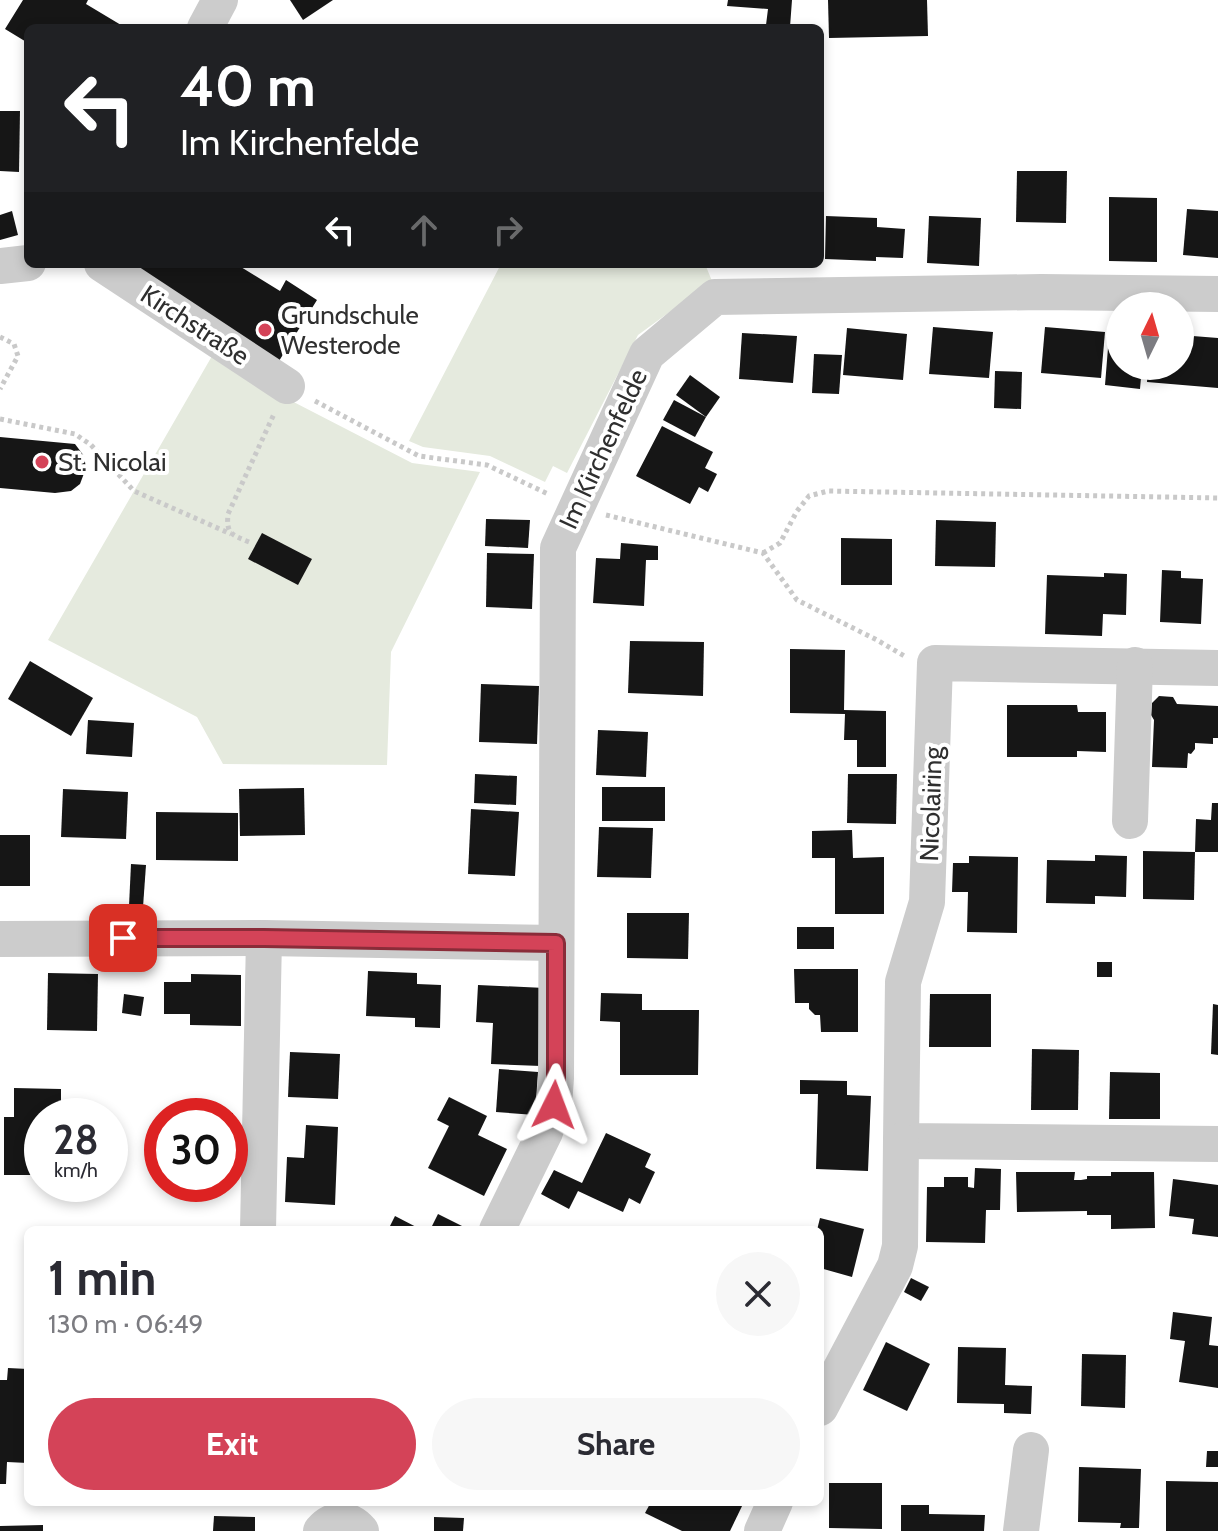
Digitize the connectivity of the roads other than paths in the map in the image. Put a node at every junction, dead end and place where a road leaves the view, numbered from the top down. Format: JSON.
{"nodes":[{"id":1,"x":220,"y":0,"type":"edge"},
{"id":2,"x":207,"y":24,"type":"edge"},
{"id":3,"x":24,"y":263,"type":"edge"},
{"id":4,"x":0,"y":266,"type":"edge"},
{"id":5,"x":108,"y":268,"type":"edge"},
{"id":6,"x":1218,"y":294,"type":"edge"},
{"id":7,"x":287,"y":386,"type":"road end"},
{"id":8,"x":1135,"y":665,"type":"junction"},
{"id":9,"x":1218,"y":668,"type":"edge"},
{"id":10,"x":1130,"y":821,"type":"dead end"},
{"id":11,"x":264,"y":938,"type":"junction"},
{"id":12,"x":0,"y":939,"type":"edge"},
{"id":13,"x":556,"y":943,"type":"junction"},
{"id":14,"x":901,"y":1141,"type":"junction"},
{"id":15,"x":1218,"y":1144,"type":"edge"},
{"id":16,"x":258,"y":1226,"type":"edge"},
{"id":17,"x":499,"y":1226,"type":"edge"},
{"id":18,"x":824,"y":1400,"type":"edge"},
{"id":19,"x":1031,"y":1450,"type":"dead end"},
{"id":20,"x":773,"y":1506,"type":"edge"},
{"id":21,"x":762,"y":1531,"type":"edge"},
{"id":22,"x":1021,"y":1531,"type":"edge"}],
"edges":[{"from":1,"to":2,"type":"street"},
{"from":3,"to":4,"type":"street"},
{"from":5,"to":7,"type":"street","name":"Kirchstraße"},
{"from":6,"to":13,"type":"street","name":"Im Kirchenfelde"},
{"from":8,"to":9,"type":"street"},
{"from":8,"to":10,"type":"street"},
{"from":8,"to":14,"type":"street","name":"Nicolairing"},
{"from":11,"to":12,"type":"street"},
{"from":11,"to":13,"type":"street"},
{"from":11,"to":16,"type":"street"},
{"from":13,"to":17,"type":"street","name":"Im Kirchenfelde"},
{"from":14,"to":15,"type":"street"},
{"from":14,"to":18,"type":"street","name":"Nicolairing"},
{"from":19,"to":22,"type":"street"},
{"from":20,"to":21,"type":"street"}]}
